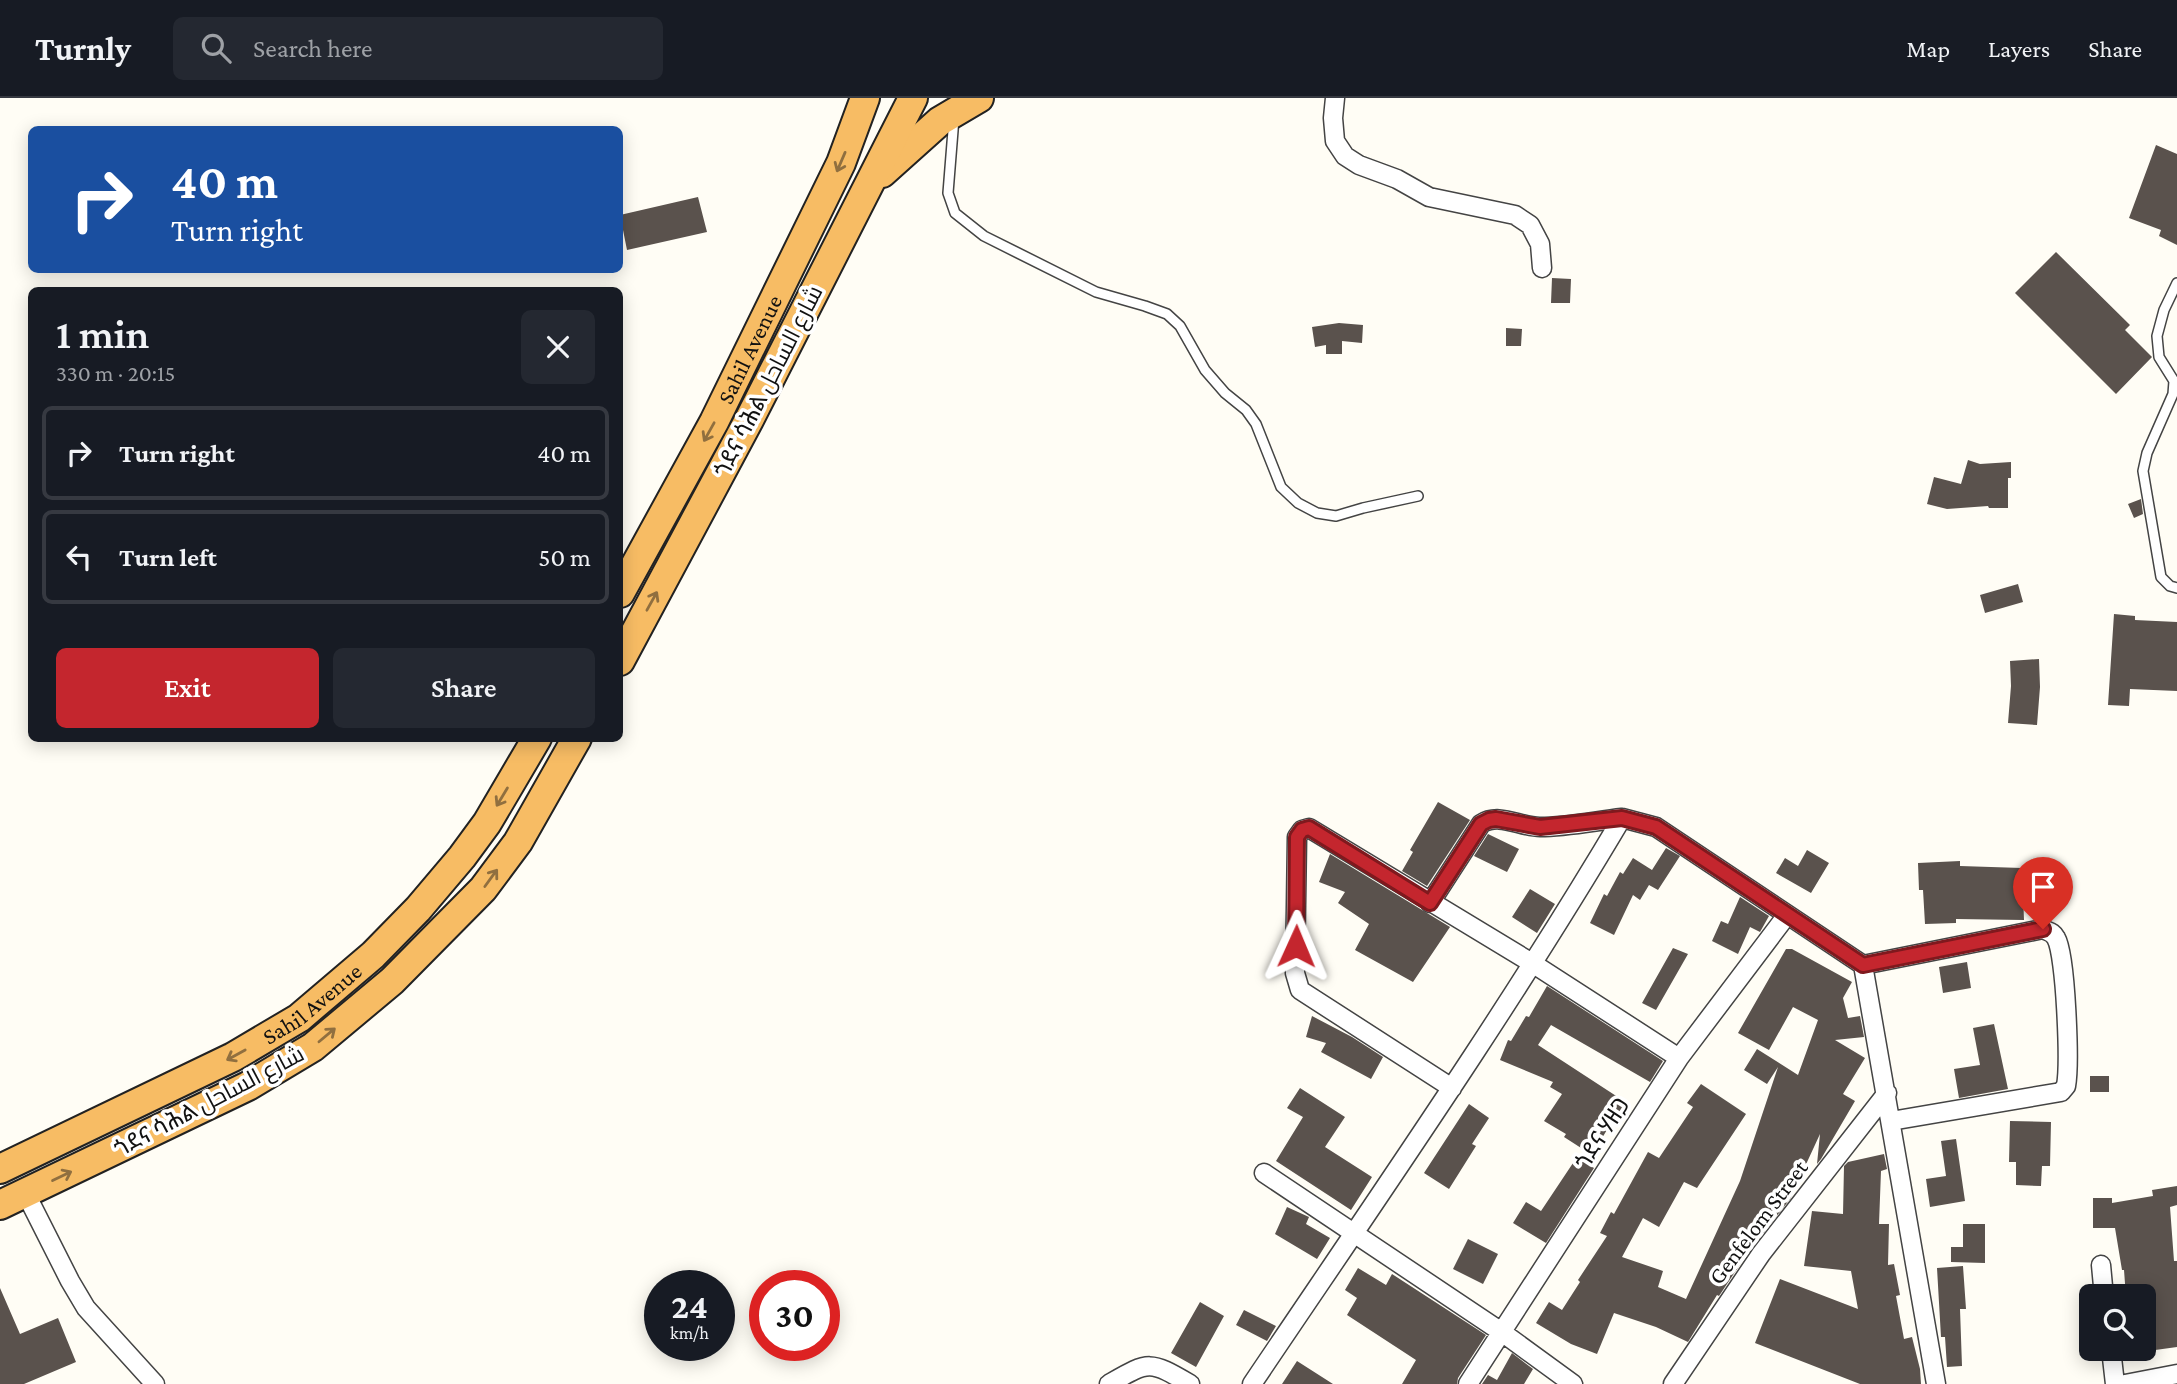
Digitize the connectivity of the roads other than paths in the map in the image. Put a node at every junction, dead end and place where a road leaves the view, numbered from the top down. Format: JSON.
{"nodes":[{"id":1,"x":865,"y":98,"type":"edge"},
{"id":2,"x":913,"y":98,"type":"edge"},
{"id":3,"x":978,"y":98,"type":"edge"},
{"id":4,"x":1335,"y":98,"type":"edge"},
{"id":5,"x":954,"y":113,"type":"junction"},
{"id":6,"x":867,"y":187,"type":"junction"},
{"id":7,"x":813,"y":221,"type":"junction"},
{"id":8,"x":842,"y":235,"type":"junction"},
{"id":9,"x":1542,"y":268,"type":"dead end"},
{"id":10,"x":2177,"y":283,"type":"edge"},
{"id":11,"x":2175,"y":395,"type":"edge"},
{"id":12,"x":682,"y":481,"type":"junction"},
{"id":13,"x":709,"y":496,"type":"junction"},
{"id":14,"x":1418,"y":496,"type":"dead end"},
{"id":15,"x":623,"y":588,"type":"edge"},
{"id":16,"x":2177,"y":588,"type":"edge"},
{"id":17,"x":623,"y":655,"type":"edge"},
{"id":18,"x":535,"y":742,"type":"edge"},
{"id":19,"x":575,"y":742,"type":"edge"},
{"id":20,"x":1622,"y":818,"type":"junction"},
{"id":21,"x":1430,"y":903,"type":"junction"},
{"id":22,"x":1787,"y":915,"type":"junction"},
{"id":23,"x":1532,"y":963,"type":"junction"},
{"id":24,"x":1863,"y":965,"type":"junction"},
{"id":25,"x":1679,"y":1058,"type":"junction"},
{"id":26,"x":1452,"y":1088,"type":"junction"},
{"id":27,"x":1887,"y":1093,"type":"junction"},
{"id":28,"x":1892,"y":1121,"type":"junction"},
{"id":29,"x":0,"y":1169,"type":"edge"},
{"id":30,"x":1264,"y":1173,"type":"dead end"},
{"id":31,"x":26,"y":1194,"type":"junction"},
{"id":32,"x":0,"y":1205,"type":"edge"},
{"id":33,"x":1354,"y":1232,"type":"junction"},
{"id":34,"x":2101,"y":1265,"type":"dead end"},
{"id":35,"x":2103,"y":1284,"type":"edge"},
{"id":36,"x":1503,"y":1333,"type":"junction"},
{"id":37,"x":2112,"y":1361,"type":"edge"},
{"id":38,"x":2177,"y":1374,"type":"edge"},
{"id":39,"x":155,"y":1384,"type":"edge"},
{"id":40,"x":1109,"y":1384,"type":"edge"},
{"id":41,"x":1190,"y":1384,"type":"edge"},
{"id":42,"x":1252,"y":1384,"type":"edge"},
{"id":43,"x":1468,"y":1384,"type":"edge"},
{"id":44,"x":1573,"y":1384,"type":"edge"},
{"id":45,"x":1674,"y":1384,"type":"edge"},
{"id":46,"x":1936,"y":1384,"type":"edge"},
{"id":47,"x":2115,"y":1384,"type":"edge"},
{"id":48,"x":2125,"y":1384,"type":"edge"}],
"edges":[{"from":1,"to":7,"type":"highway","name":"Sahil Avenue","one_way":true},
{"from":2,"to":6,"type":"highway","name":"ጎደና ሳሕል شارع الساحل"},
{"from":3,"to":5,"type":"highway"},
{"from":4,"to":9,"type":"street"},
{"from":5,"to":6,"type":"highway"},
{"from":5,"to":14,"type":"lane"},
{"from":6,"to":8,"type":"highway","name":"ጎደና ሳሕል شارع الساحل"},
{"from":7,"to":8,"type":"highway"},
{"from":7,"to":12,"type":"highway","name":"Sahil Avenue","one_way":true},
{"from":8,"to":13,"type":"highway","name":"ጎደና ሳሕል شارع الساحل"},
{"from":10,"to":11,"type":"lane"},
{"from":11,"to":16,"type":"lane"},
{"from":12,"to":13,"type":"highway"},
{"from":12,"to":15,"type":"highway","name":"Sahil Avenue"},
{"from":17,"to":13,"type":"highway","name":"ጎደና ሳሕል شارع الساحل","one_way":true},
{"from":18,"to":29,"type":"highway","name":"Sahil Avenue","one_way":true},
{"from":31,"to":19,"type":"highway","name":"ጎደና ሳሕል شارع الساحل","one_way":true},
{"from":20,"to":21,"type":"street"},
{"from":20,"to":22,"type":"street"},
{"from":20,"to":23,"type":"street"},
{"from":21,"to":23,"type":"street"},
{"from":21,"to":26,"type":"street"},
{"from":22,"to":24,"type":"street"},
{"from":22,"to":25,"type":"street","name":"ጎደና ሃዘጋ"},
{"from":23,"to":25,"type":"street"},
{"from":23,"to":26,"type":"street"},
{"from":24,"to":27,"type":"street"},
{"from":24,"to":28,"type":"street"},
{"from":25,"to":36,"type":"street","name":"ጎደና ሃዘጋ"},
{"from":26,"to":33,"type":"street"},
{"from":27,"to":28,"type":"street"},
{"from":27,"to":45,"type":"street","name":"Genfelom Street"},
{"from":28,"to":46,"type":"street"},
{"from":30,"to":33,"type":"street"},
{"from":31,"to":32,"type":"highway","name":"ጎደና ሳሕል شارع الساحل"},
{"from":31,"to":39,"type":"street"},
{"from":33,"to":36,"type":"street"},
{"from":33,"to":42,"type":"street"},
{"from":34,"to":35,"type":"street"},
{"from":36,"to":43,"type":"street","name":"ጎደና ሃዘጋ"},
{"from":36,"to":44,"type":"street"},
{"from":37,"to":47,"type":"street"},
{"from":38,"to":48,"type":"street"},
{"from":40,"to":41,"type":"street"}]}
